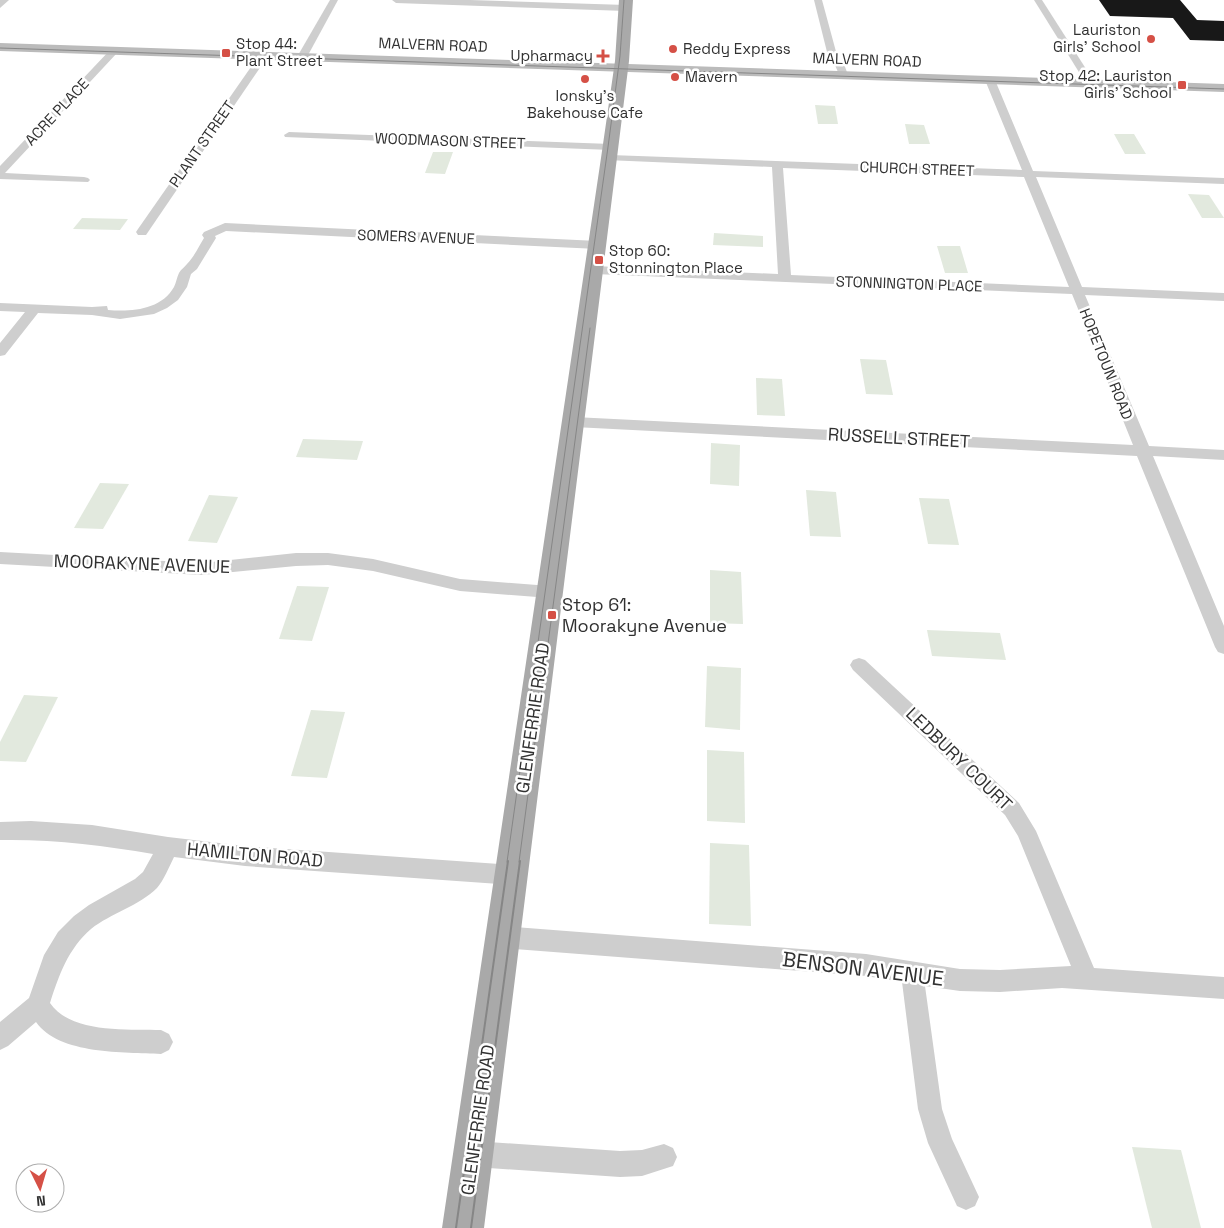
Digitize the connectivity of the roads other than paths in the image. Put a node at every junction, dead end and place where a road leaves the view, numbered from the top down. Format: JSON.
{"nodes":[{"id":1,"x":5,"y":0,"type":"edge"},
{"id":2,"x":334,"y":0,"type":"edge"},
{"id":3,"x":396,"y":0,"type":"edge"},
{"id":4,"x":818,"y":0,"type":"edge"},
{"id":5,"x":1038,"y":0,"type":"edge"},
{"id":6,"x":626,"y":4,"type":"edge"},
{"id":7,"x":0,"y":5,"type":"edge"},
{"id":8,"x":0,"y":47,"type":"edge"},
{"id":9,"x":114,"y":51,"type":"junction"},
{"id":10,"x":263,"y":56,"type":"junction"},
{"id":11,"x":302,"y":57,"type":"junction"},
{"id":12,"x":621,"y":68,"type":"junction"},
{"id":13,"x":838,"y":75,"type":"junction"},
{"id":14,"x":990,"y":80,"type":"junction"},
{"id":15,"x":1090,"y":84,"type":"junction"},
{"id":16,"x":1224,"y":88,"type":"edge"},
{"id":17,"x":290,"y":135,"type":"dead end"},
{"id":18,"x":610,"y":152,"type":"junction"},
{"id":19,"x":777,"y":164,"type":"junction"},
{"id":20,"x":0,"y":172,"type":"edge"},
{"id":21,"x":1029,"y":173,"type":"junction"},
{"id":22,"x":0,"y":176,"type":"edge"},
{"id":23,"x":84,"y":180,"type":"dead end"},
{"id":24,"x":1224,"y":181,"type":"edge"},
{"id":25,"x":142,"y":232,"type":"dead end"},
{"id":26,"x":596,"y":257,"type":"junction"},
{"id":27,"x":785,"y":278,"type":"junction"},
{"id":28,"x":1076,"y":291,"type":"junction"},
{"id":29,"x":1224,"y":297,"type":"edge"},
{"id":30,"x":0,"y":307,"type":"edge"},
{"id":31,"x":34,"y":308,"type":"junction"},
{"id":32,"x":0,"y":352,"type":"edge"},
{"id":33,"x":574,"y":422,"type":"junction"},
{"id":34,"x":1142,"y":451,"type":"junction"},
{"id":35,"x":1224,"y":455,"type":"edge"},
{"id":36,"x":0,"y":558,"type":"edge"},
{"id":37,"x":550,"y":592,"type":"junction"},
{"id":38,"x":1216,"y":606,"type":"edge"},
{"id":39,"x":1224,"y":647,"type":"edge"},
{"id":40,"x":859,"y":665,"type":"dead end"},
{"id":41,"x":0,"y":830,"type":"edge"},
{"id":42,"x":168,"y":846,"type":"junction"},
{"id":43,"x":512,"y":875,"type":"junction"},
{"id":44,"x":503,"y":937,"type":"junction"},
{"id":45,"x":912,"y":973,"type":"junction"},
{"id":46,"x":1087,"y":978,"type":"junction"},
{"id":47,"x":1224,"y":988,"type":"edge"},
{"id":48,"x":38,"y":1005,"type":"junction"},
{"id":49,"x":0,"y":1038,"type":"edge"},
{"id":50,"x":161,"y":1042,"type":"dead end"},
{"id":51,"x":474,"y":1154,"type":"junction"},
{"id":52,"x":664,"y":1157,"type":"dead end"},
{"id":53,"x":966,"y":1197,"type":"dead end"},
{"id":54,"x":463,"y":1228,"type":"edge"}],
"edges":[{"from":1,"to":7,"type":"street"},
{"from":2,"to":11,"type":"street"},
{"from":3,"to":6,"type":"street"},
{"from":4,"to":13,"type":"street"},
{"from":5,"to":15,"type":"street"},
{"from":6,"to":12,"type":"main road","name":"GLENFERRIE ROAD"},
{"from":8,"to":9,"type":"main road","name":"MALVERN ROAD"},
{"from":9,"to":10,"type":"main road","name":"MALVERN ROAD"},
{"from":9,"to":20,"type":"street","name":"ACRE PLACE"},
{"from":10,"to":11,"type":"main road","name":"MALVERN ROAD"},
{"from":10,"to":25,"type":"street","name":"PLANT STREET"},
{"from":11,"to":12,"type":"main road","name":"MALVERN ROAD"},
{"from":12,"to":13,"type":"main road","name":"MALVERN ROAD"},
{"from":12,"to":18,"type":"main road","name":"GLENFERRIE ROAD"},
{"from":13,"to":14,"type":"main road","name":"MALVERN ROAD"},
{"from":14,"to":15,"type":"main road","name":"MALVERN ROAD"},
{"from":14,"to":21,"type":"street","name":"HOPETOUN ROAD"},
{"from":15,"to":16,"type":"main road","name":"MALVERN ROAD"},
{"from":17,"to":18,"type":"street","name":"WOODMASON STREET"},
{"from":18,"to":19,"type":"street","name":"CHURCH STREET"},
{"from":18,"to":26,"type":"main road","name":"GLENFERRIE ROAD"},
{"from":19,"to":21,"type":"street","name":"CHURCH STREET"},
{"from":19,"to":27,"type":"street"},
{"from":21,"to":24,"type":"street","name":"CHURCH STREET"},
{"from":21,"to":28,"type":"street","name":"HOPETOUN ROAD"},
{"from":22,"to":23,"type":"street"},
{"from":26,"to":27,"type":"street","name":"STONNINGTON PLACE"},
{"from":26,"to":31,"type":"street","name":"SOMERS AVENUE"},
{"from":26,"to":33,"type":"main road","name":"GLENFERRIE ROAD"},
{"from":27,"to":28,"type":"street","name":"STONNINGTON PLACE"},
{"from":28,"to":29,"type":"street","name":"STONNINGTON PLACE"},
{"from":28,"to":34,"type":"street","name":"HOPETOUN ROAD"},
{"from":30,"to":31,"type":"street","name":"SOMERS AVENUE"},
{"from":31,"to":32,"type":"street"},
{"from":33,"to":34,"type":"street","name":"RUSSELL STREET"},
{"from":33,"to":37,"type":"main road","name":"GLENFERRIE ROAD"},
{"from":34,"to":35,"type":"street","name":"RUSSELL STREET"},
{"from":34,"to":38,"type":"street","name":"HOPETOUN ROAD"},
{"from":36,"to":37,"type":"street","name":"MOORAKYNE AVENUE"},
{"from":37,"to":43,"type":"main road","name":"GLENFERRIE ROAD"},
{"from":38,"to":39,"type":"street","name":"HOPETOUN ROAD"},
{"from":40,"to":46,"type":"street","name":"LEDBURY COURT"},
{"from":41,"to":42,"type":"street","name":"HAMILTON ROAD"},
{"from":42,"to":43,"type":"street","name":"HAMILTON ROAD"},
{"from":42,"to":48,"type":"street"},
{"from":43,"to":44,"type":"main road","name":"GLENFERRIE ROAD"},
{"from":44,"to":45,"type":"street","name":"BENSON AVENUE"},
{"from":44,"to":51,"type":"main road","name":"GLENFERRIE ROAD"},
{"from":45,"to":46,"type":"street","name":"BENSON AVENUE"},
{"from":45,"to":53,"type":"street"},
{"from":46,"to":47,"type":"street","name":"BENSON AVENUE"},
{"from":48,"to":49,"type":"street"},
{"from":48,"to":50,"type":"street"},
{"from":51,"to":52,"type":"street"},
{"from":51,"to":54,"type":"main road","name":"GLENFERRIE ROAD"}]}
